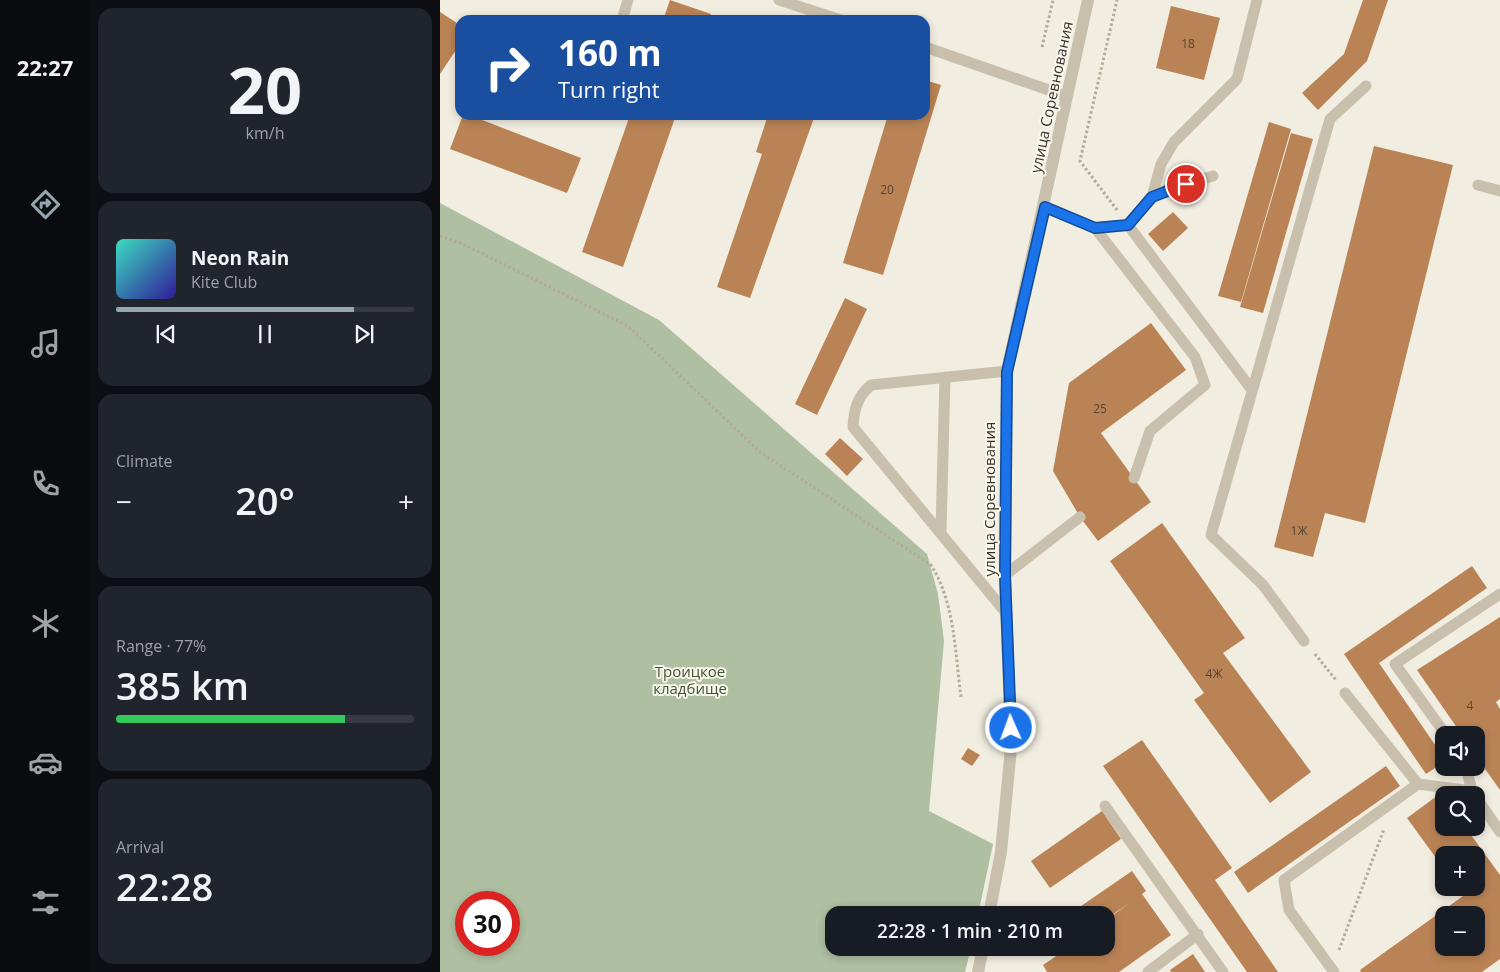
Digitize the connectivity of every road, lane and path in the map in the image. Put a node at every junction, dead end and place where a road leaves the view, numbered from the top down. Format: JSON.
{"nodes":[{"id":1,"x":628,"y":0,"type":"edge"},
{"id":2,"x":779,"y":0,"type":"edge"},
{"id":3,"x":1053,"y":0,"type":"edge"},
{"id":4,"x":1088,"y":0,"type":"edge"},
{"id":5,"x":1117,"y":0,"type":"edge"},
{"id":6,"x":1257,"y":0,"type":"edge"},
{"id":7,"x":624,"y":15,"type":"edge"},
{"id":8,"x":826,"y":15,"type":"edge"},
{"id":9,"x":1042,"y":47,"type":"dead end"},
{"id":10,"x":930,"y":49,"type":"edge"},
{"id":11,"x":1366,"y":86,"type":"dead end"},
{"id":12,"x":1066,"y":96,"type":"junction"},
{"id":13,"x":1213,"y":176,"type":"dead end"},
{"id":14,"x":1478,"y":185,"type":"dead end"},
{"id":15,"x":1500,"y":191,"type":"edge"},
{"id":16,"x":1152,"y":197,"type":"junction"},
{"id":17,"x":1045,"y":207,"type":"junction"},
{"id":18,"x":1128,"y":225,"type":"junction"},
{"id":19,"x":1095,"y":228,"type":"junction"},
{"id":20,"x":440,"y":236,"type":"edge"},
{"id":21,"x":1007,"y":372,"type":"junction"},
{"id":22,"x":945,"y":377,"type":"junction"},
{"id":23,"x":1252,"y":390,"type":"junction"},
{"id":24,"x":1134,"y":478,"type":"dead end"},
{"id":25,"x":1080,"y":518,"type":"dead end"},
{"id":26,"x":941,"y":531,"type":"junction"},
{"id":27,"x":1005,"y":575,"type":"junction"},
{"id":28,"x":1500,"y":594,"type":"edge"},
{"id":29,"x":1007,"y":614,"type":"junction"},
{"id":30,"x":1304,"y":640,"type":"joint"},
{"id":31,"x":1328,"y":671,"type":"dead end"},
{"id":32,"x":1345,"y":693,"type":"dead end"},
{"id":33,"x":961,"y":697,"type":"dead end"},
{"id":34,"x":1440,"y":726,"type":"edge"},
{"id":35,"x":1418,"y":784,"type":"junction"},
{"id":36,"x":1435,"y":787,"type":"edge"},
{"id":37,"x":1395,"y":802,"type":"junction"},
{"id":38,"x":1105,"y":806,"type":"dead end"},
{"id":39,"x":1485,"y":810,"type":"edge"},
{"id":40,"x":1500,"y":832,"type":"edge"},
{"id":41,"x":991,"y":906,"type":"edge"},
{"id":42,"x":1198,"y":934,"type":"junction"},
{"id":43,"x":981,"y":956,"type":"edge"},
{"id":44,"x":1333,"y":971,"type":"edge"},
{"id":45,"x":978,"y":972,"type":"edge"},
{"id":46,"x":1148,"y":972,"type":"edge"},
{"id":47,"x":1223,"y":972,"type":"edge"}],
"edges":[{"from":1,"to":7,"type":"lane"},
{"from":2,"to":8,"type":"lane"},
{"from":3,"to":9,"type":"path"},
{"from":4,"to":12,"type":"street","name":"улица Соревнования"},
{"from":5,"to":18,"type":"path"},
{"from":6,"to":16,"type":"lane"},
{"from":10,"to":12,"type":"lane"},
{"from":11,"to":23,"type":"lane"},
{"from":12,"to":17,"type":"street","name":"улица Соревнования"},
{"from":13,"to":16,"type":"lane"},
{"from":14,"to":15,"type":"lane"},
{"from":16,"to":18,"type":"lane"},
{"from":17,"to":19,"type":"lane"},
{"from":17,"to":21,"type":"street","name":"улица Соревнования"},
{"from":18,"to":19,"type":"lane"},
{"from":18,"to":23,"type":"lane"},
{"from":19,"to":24,"type":"lane"},
{"from":20,"to":33,"type":"path"},
{"from":21,"to":22,"type":"lane"},
{"from":21,"to":27,"type":"street","name":"улица Соревнования"},
{"from":22,"to":26,"type":"lane"},
{"from":22,"to":26,"type":"lane"},
{"from":23,"to":30,"type":"lane"},
{"from":25,"to":27,"type":"lane"},
{"from":26,"to":29,"type":"lane"},
{"from":27,"to":29,"type":"street","name":"улица Соревнования"},
{"from":28,"to":34,"type":"lane"},
{"from":29,"to":41,"type":"street","name":"улица Соревнования"},
{"from":30,"to":31,"type":"path"},
{"from":32,"to":35,"type":"lane"},
{"from":35,"to":36,"type":"lane"},
{"from":35,"to":37,"type":"lane"},
{"from":37,"to":44,"type":"path"},
{"from":37,"to":44,"type":"lane"},
{"from":38,"to":42,"type":"lane"},
{"from":39,"to":40,"type":"lane"},
{"from":42,"to":46,"type":"lane"},
{"from":42,"to":47,"type":"lane"},
{"from":43,"to":45,"type":"street"}]}
